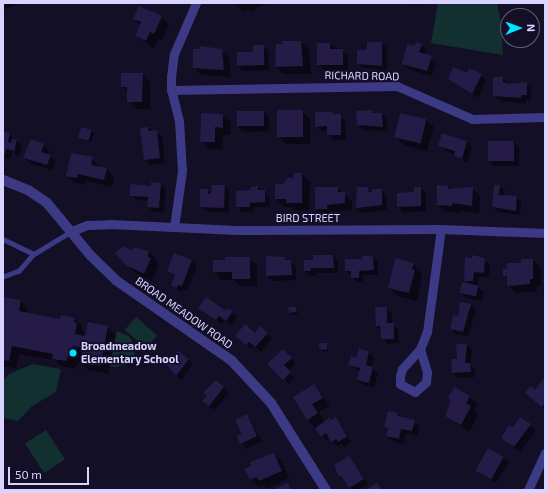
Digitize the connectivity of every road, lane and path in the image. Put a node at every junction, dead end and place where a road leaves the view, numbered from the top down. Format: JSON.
{"nodes":[{"id":1,"x":196,"y":3,"type":"edge"},
{"id":2,"x":171,"y":90,"type":"junction"},
{"id":3,"x":545,"y":118,"type":"edge"},
{"id":4,"x":3,"y":180,"type":"edge"},
{"id":5,"x":174,"y":227,"type":"junction"},
{"id":6,"x":441,"y":229,"type":"junction"},
{"id":7,"x":72,"y":231,"type":"junction"},
{"id":8,"x":545,"y":233,"type":"edge"},
{"id":9,"x":3,"y":239,"type":"edge"},
{"id":10,"x":34,"y":254,"type":"junction"},
{"id":11,"x":3,"y":277,"type":"edge"},
{"id":12,"x":420,"y":349,"type":"dead end"},
{"id":13,"x":545,"y":453,"type":"edge"},
{"id":14,"x":326,"y":490,"type":"edge"},
{"id":15,"x":528,"y":490,"type":"edge"}],
"edges":[{"from":1,"to":2,"type":"street"},
{"from":2,"to":3,"type":"street","name":"RICHARD ROAD"},
{"from":2,"to":5,"type":"street"},
{"from":4,"to":7,"type":"street","name":"BROAD MEADOW ROAD"},
{"from":5,"to":6,"type":"street","name":"BIRD STREET"},
{"from":5,"to":7,"type":"street","name":"BIRD STREET"},
{"from":6,"to":8,"type":"street","name":"BIRD STREET"},
{"from":6,"to":12,"type":"street"},
{"from":7,"to":10,"type":"lane"},
{"from":7,"to":14,"type":"street","name":"BROAD MEADOW ROAD"},
{"from":9,"to":10,"type":"lane"},
{"from":10,"to":11,"type":"lane"},
{"from":13,"to":15,"type":"street"}]}
